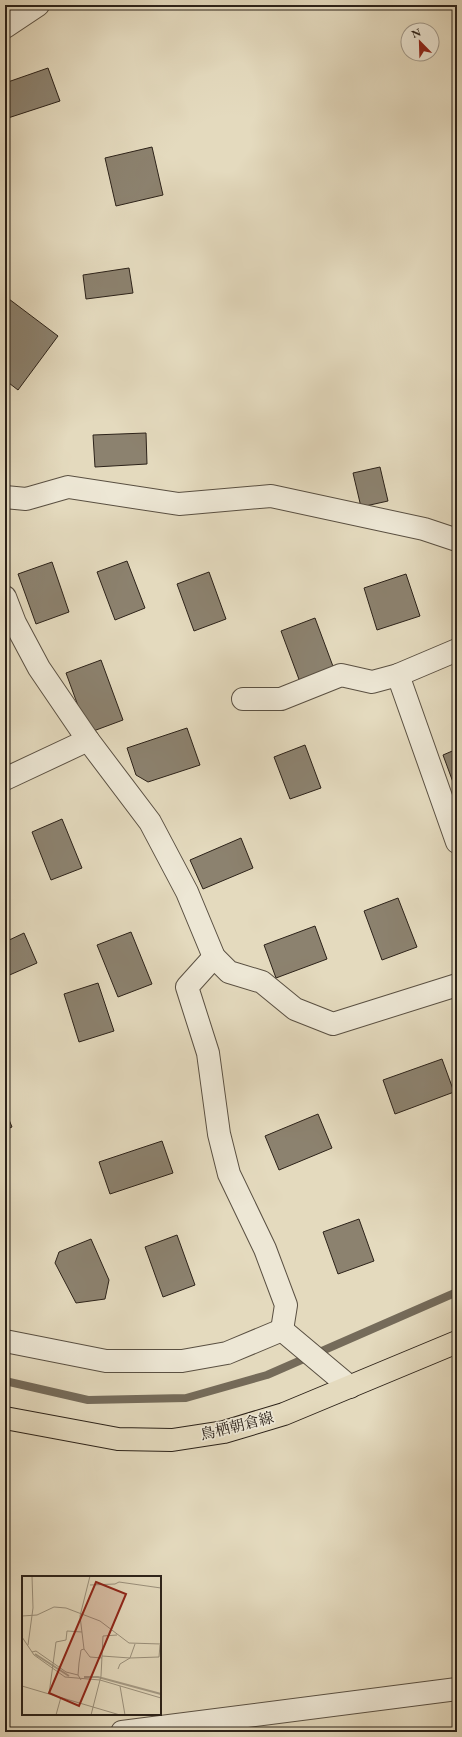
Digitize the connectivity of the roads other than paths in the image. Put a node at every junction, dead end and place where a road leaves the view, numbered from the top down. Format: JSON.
{"nodes":[{"id":1,"x":38,"y":5,"type":"edge"},
{"id":2,"x":5,"y":27,"type":"edge"},
{"id":3,"x":5,"y":497,"type":"edge"},
{"id":4,"x":457,"y":540,"type":"edge"},
{"id":5,"x":5,"y":597,"type":"edge"},
{"id":6,"x":457,"y":650,"type":"edge"},
{"id":7,"x":398,"y":675,"type":"junction"},
{"id":8,"x":243,"y":699,"type":"dead end"},
{"id":9,"x":88,"y":740,"type":"junction"},
{"id":10,"x":5,"y":779,"type":"edge"},
{"id":11,"x":457,"y":842,"type":"edge"},
{"id":12,"x":214,"y":957,"type":"junction"},
{"id":13,"x":457,"y":985,"type":"edge"},
{"id":14,"x":282,"y":1330,"type":"junction"},
{"id":15,"x":5,"y":1341,"type":"edge"},
{"id":16,"x":457,"y":1342,"type":"edge"},
{"id":17,"x":350,"y":1387,"type":"junction"},
{"id":18,"x":5,"y":1418,"type":"edge"},
{"id":19,"x":457,"y":1688,"type":"edge"},
{"id":20,"x":180,"y":1729,"type":"edge"},
{"id":21,"x":122,"y":1732,"type":"edge"}],
"edges":[{"from":1,"to":2,"type":"street"},
{"from":3,"to":4,"type":"street"},
{"from":5,"to":9,"type":"street"},
{"from":6,"to":7,"type":"street"},
{"from":7,"to":8,"type":"street"},
{"from":7,"to":11,"type":"street"},
{"from":9,"to":10,"type":"street"},
{"from":9,"to":12,"type":"street"},
{"from":12,"to":13,"type":"street"},
{"from":12,"to":14,"type":"street"},
{"from":14,"to":15,"type":"street"},
{"from":14,"to":17,"type":"street"},
{"from":16,"to":17,"type":"main road","name":"鳥栖朝倉線"},
{"from":17,"to":18,"type":"main road","name":"鳥栖朝倉線"},
{"from":19,"to":20,"type":"street"},
{"from":20,"to":21,"type":"street"}]}
